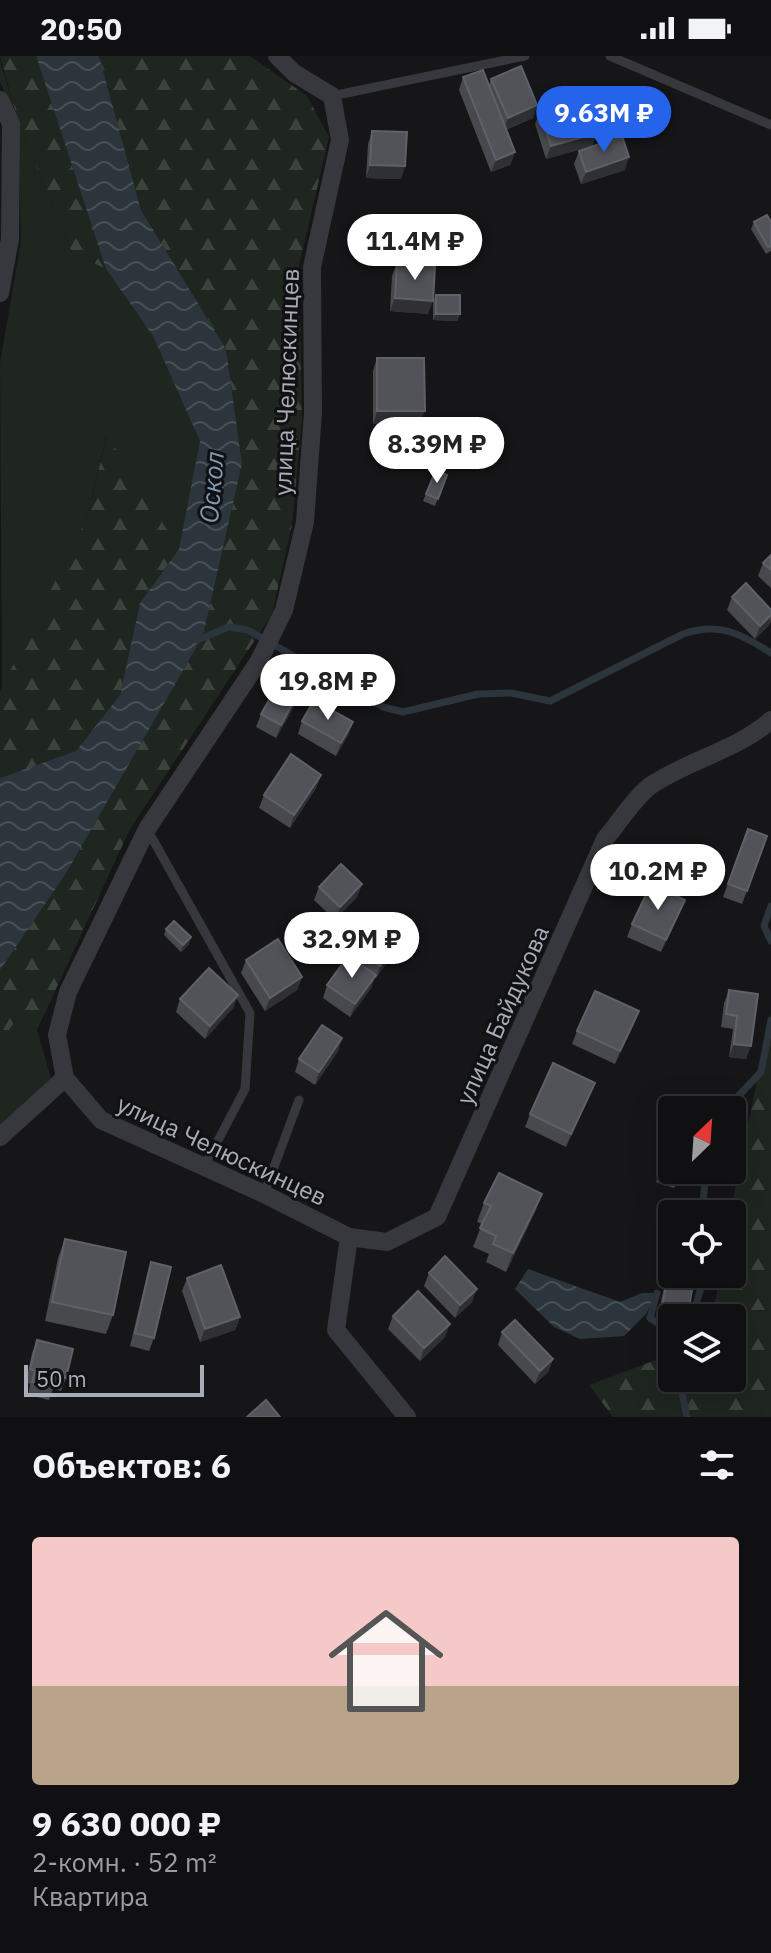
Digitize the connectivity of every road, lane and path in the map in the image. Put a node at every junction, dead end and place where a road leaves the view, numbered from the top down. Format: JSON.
{"nodes":[{"id":1,"x":277,"y":56,"type":"edge"},
{"id":2,"x":525,"y":56,"type":"edge"},
{"id":3,"x":610,"y":56,"type":"edge"},
{"id":4,"x":332,"y":96,"type":"junction"},
{"id":5,"x":0,"y":100,"type":"edge"},
{"id":6,"x":771,"y":125,"type":"edge"},
{"id":7,"x":0,"y":293,"type":"edge"},
{"id":8,"x":771,"y":720,"type":"edge"},
{"id":9,"x":147,"y":829,"type":"junction"},
{"id":10,"x":65,"y":1078,"type":"junction"},
{"id":11,"x":299,"y":1100,"type":"dead end"},
{"id":12,"x":0,"y":1137,"type":"edge"},
{"id":13,"x":204,"y":1167,"type":"junction"},
{"id":14,"x":264,"y":1194,"type":"junction"},
{"id":15,"x":349,"y":1237,"type":"junction"},
{"id":16,"x":387,"y":1242,"type":"joint"},
{"id":17,"x":407,"y":1417,"type":"edge"}],
"edges":[{"from":1,"to":4,"type":"street"},
{"from":2,"to":4,"type":"lane"},
{"from":3,"to":6,"type":"lane"},
{"from":4,"to":9,"type":"street","name":"улица Челюскинцев"},
{"from":5,"to":7,"type":"street"},
{"from":8,"to":16,"type":"street","name":"улица Байдукова"},
{"from":9,"to":10,"type":"street","name":"улица Челюскинцев"},
{"from":9,"to":13,"type":"lane"},
{"from":10,"to":12,"type":"street"},
{"from":10,"to":13,"type":"street","name":"улица Челюскинцев"},
{"from":11,"to":14,"type":"lane"},
{"from":13,"to":14,"type":"street","name":"улица Челюскинцев"},
{"from":14,"to":15,"type":"street","name":"улица Челюскинцев"},
{"from":15,"to":16,"type":"street","name":"улица Челюскинцев"},
{"from":15,"to":17,"type":"street"}]}
